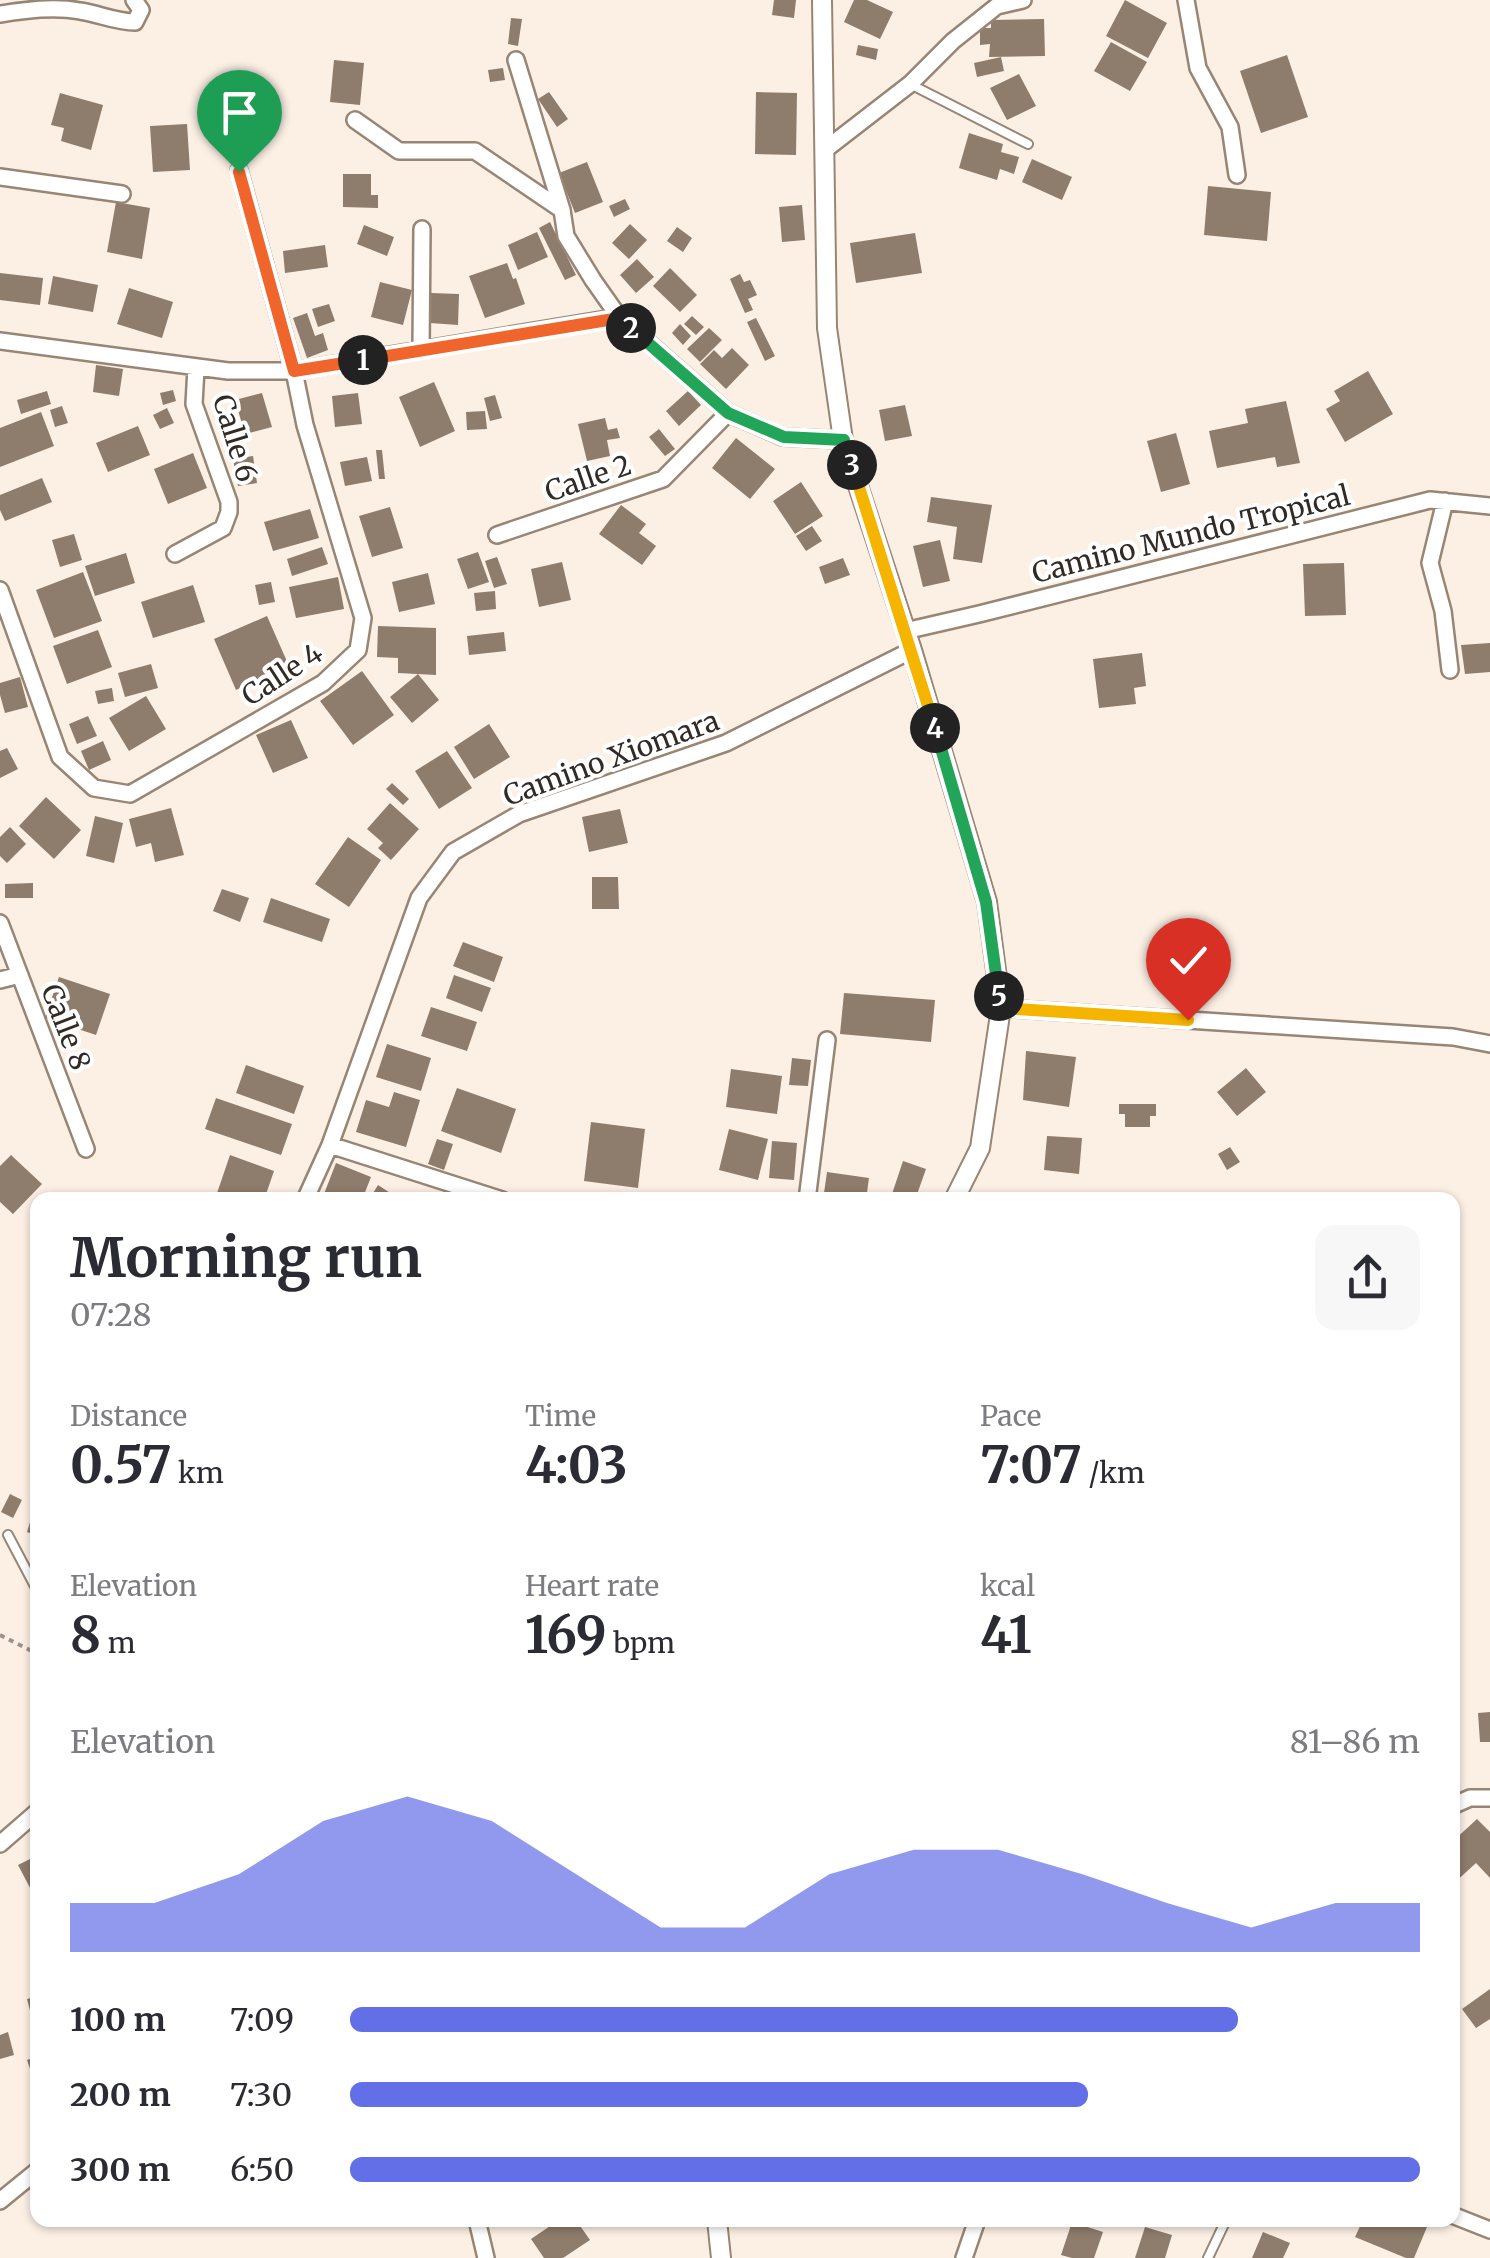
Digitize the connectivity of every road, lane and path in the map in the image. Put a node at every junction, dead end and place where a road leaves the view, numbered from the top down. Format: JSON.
{"nodes":[{"id":1,"x":134,"y":0,"type":"edge"},
{"id":2,"x":822,"y":0,"type":"edge"},
{"id":3,"x":1022,"y":0,"type":"edge"},
{"id":4,"x":1186,"y":0,"type":"edge"},
{"id":5,"x":0,"y":14,"type":"edge"},
{"id":6,"x":516,"y":60,"type":"dead end"},
{"id":7,"x":910,"y":84,"type":"junction"},
{"id":8,"x":355,"y":120,"type":"dead end"},
{"id":9,"x":1028,"y":144,"type":"dead end"},
{"id":10,"x":826,"y":149,"type":"junction"},
{"id":11,"x":239,"y":172,"type":"dead end"},
{"id":12,"x":1237,"y":175,"type":"dead end"},
{"id":13,"x":0,"y":176,"type":"edge"},
{"id":14,"x":122,"y":194,"type":"dead end"},
{"id":15,"x":562,"y":210,"type":"junction"},
{"id":16,"x":422,"y":229,"type":"dead end"},
{"id":17,"x":620,"y":318,"type":"junction"},
{"id":18,"x":0,"y":341,"type":"edge"},
{"id":19,"x":421,"y":350,"type":"junction"},
{"id":20,"x":196,"y":368,"type":"junction"},
{"id":21,"x":294,"y":371,"type":"junction"},
{"id":22,"x":728,"y":413,"type":"junction"},
{"id":23,"x":844,"y":440,"type":"junction"},
{"id":24,"x":1445,"y":502,"type":"junction"},
{"id":25,"x":1490,"y":506,"type":"edge"},
{"id":26,"x":498,"y":535,"type":"dead end"},
{"id":27,"x":176,"y":554,"type":"dead end"},
{"id":28,"x":0,"y":590,"type":"edge"},
{"id":29,"x":905,"y":630,"type":"junction"},
{"id":30,"x":912,"y":650,"type":"junction"},
{"id":31,"x":1450,"y":670,"type":"dead end"},
{"id":32,"x":0,"y":923,"type":"edge"},
{"id":33,"x":20,"y":975,"type":"junction"},
{"id":34,"x":0,"y":980,"type":"edge"},
{"id":35,"x":1001,"y":1008,"type":"junction"},
{"id":36,"x":827,"y":1040,"type":"dead end"},
{"id":37,"x":1490,"y":1044,"type":"edge"},
{"id":38,"x":330,"y":1145,"type":"junction"},
{"id":39,"x":86,"y":1149,"type":"dead end"},
{"id":40,"x":309,"y":1192,"type":"edge"},
{"id":41,"x":477,"y":1192,"type":"edge"},
{"id":42,"x":808,"y":1192,"type":"edge"},
{"id":43,"x":958,"y":1192,"type":"edge"},
{"id":44,"x":8,"y":1536,"type":"dead end"},
{"id":45,"x":30,"y":1577,"type":"edge"},
{"id":46,"x":0,"y":1635,"type":"edge"},
{"id":47,"x":30,"y":1650,"type":"edge"},
{"id":48,"x":1490,"y":1798,"type":"edge"},
{"id":49,"x":1460,"y":1802,"type":"edge"},
{"id":50,"x":30,"y":1819,"type":"edge"},
{"id":51,"x":0,"y":1844,"type":"edge"},
{"id":52,"x":30,"y":2177,"type":"edge"},
{"id":53,"x":0,"y":2201,"type":"edge"},
{"id":54,"x":1460,"y":2218,"type":"edge"},
{"id":55,"x":479,"y":2227,"type":"edge"},
{"id":56,"x":718,"y":2227,"type":"edge"},
{"id":57,"x":975,"y":2227,"type":"edge"},
{"id":58,"x":1223,"y":2227,"type":"edge"},
{"id":59,"x":1490,"y":2230,"type":"edge"},
{"id":60,"x":486,"y":2258,"type":"edge"},
{"id":61,"x":721,"y":2258,"type":"edge"},
{"id":62,"x":964,"y":2258,"type":"edge"},
{"id":63,"x":1208,"y":2258,"type":"edge"}],
"edges":[{"from":1,"to":5,"type":"street"},
{"from":2,"to":10,"type":"street"},
{"from":3,"to":7,"type":"street"},
{"from":4,"to":12,"type":"street"},
{"from":6,"to":15,"type":"street"},
{"from":7,"to":9,"type":"lane"},
{"from":7,"to":10,"type":"street"},
{"from":8,"to":15,"type":"street"},
{"from":10,"to":23,"type":"street"},
{"from":11,"to":21,"type":"street","name":"Calle 4"},
{"from":13,"to":14,"type":"street"},
{"from":15,"to":17,"type":"street"},
{"from":16,"to":19,"type":"street"},
{"from":17,"to":19,"type":"street"},
{"from":17,"to":22,"type":"street"},
{"from":18,"to":20,"type":"street"},
{"from":19,"to":21,"type":"street"},
{"from":20,"to":21,"type":"street"},
{"from":20,"to":27,"type":"street","name":"Calle 6"},
{"from":21,"to":28,"type":"street","name":"Calle 4"},
{"from":22,"to":23,"type":"street"},
{"from":22,"to":26,"type":"street","name":"Calle 2"},
{"from":23,"to":29,"type":"street"},
{"from":24,"to":25,"type":"street","name":"Camino Mundo Tropical"},
{"from":24,"to":29,"type":"street","name":"Camino Mundo Tropical"},
{"from":24,"to":31,"type":"street"},
{"from":29,"to":30,"type":"street"},
{"from":30,"to":35,"type":"street"},
{"from":30,"to":38,"type":"street","name":"Camino Xiomara"},
{"from":32,"to":33,"type":"street","name":"Calle 8"},
{"from":33,"to":34,"type":"street"},
{"from":33,"to":39,"type":"street","name":"Calle 8"},
{"from":35,"to":37,"type":"street"},
{"from":35,"to":43,"type":"street"},
{"from":36,"to":42,"type":"street"},
{"from":38,"to":40,"type":"street","name":"Camino Xiomara"},
{"from":38,"to":41,"type":"street"},
{"from":44,"to":45,"type":"lane"},
{"from":46,"to":47,"type":"path"},
{"from":48,"to":49,"type":"street"},
{"from":50,"to":51,"type":"street"},
{"from":52,"to":53,"type":"street"},
{"from":54,"to":59,"type":"street"},
{"from":55,"to":60,"type":"street"},
{"from":56,"to":61,"type":"street"},
{"from":57,"to":62,"type":"street"},
{"from":58,"to":63,"type":"lane"}]}
